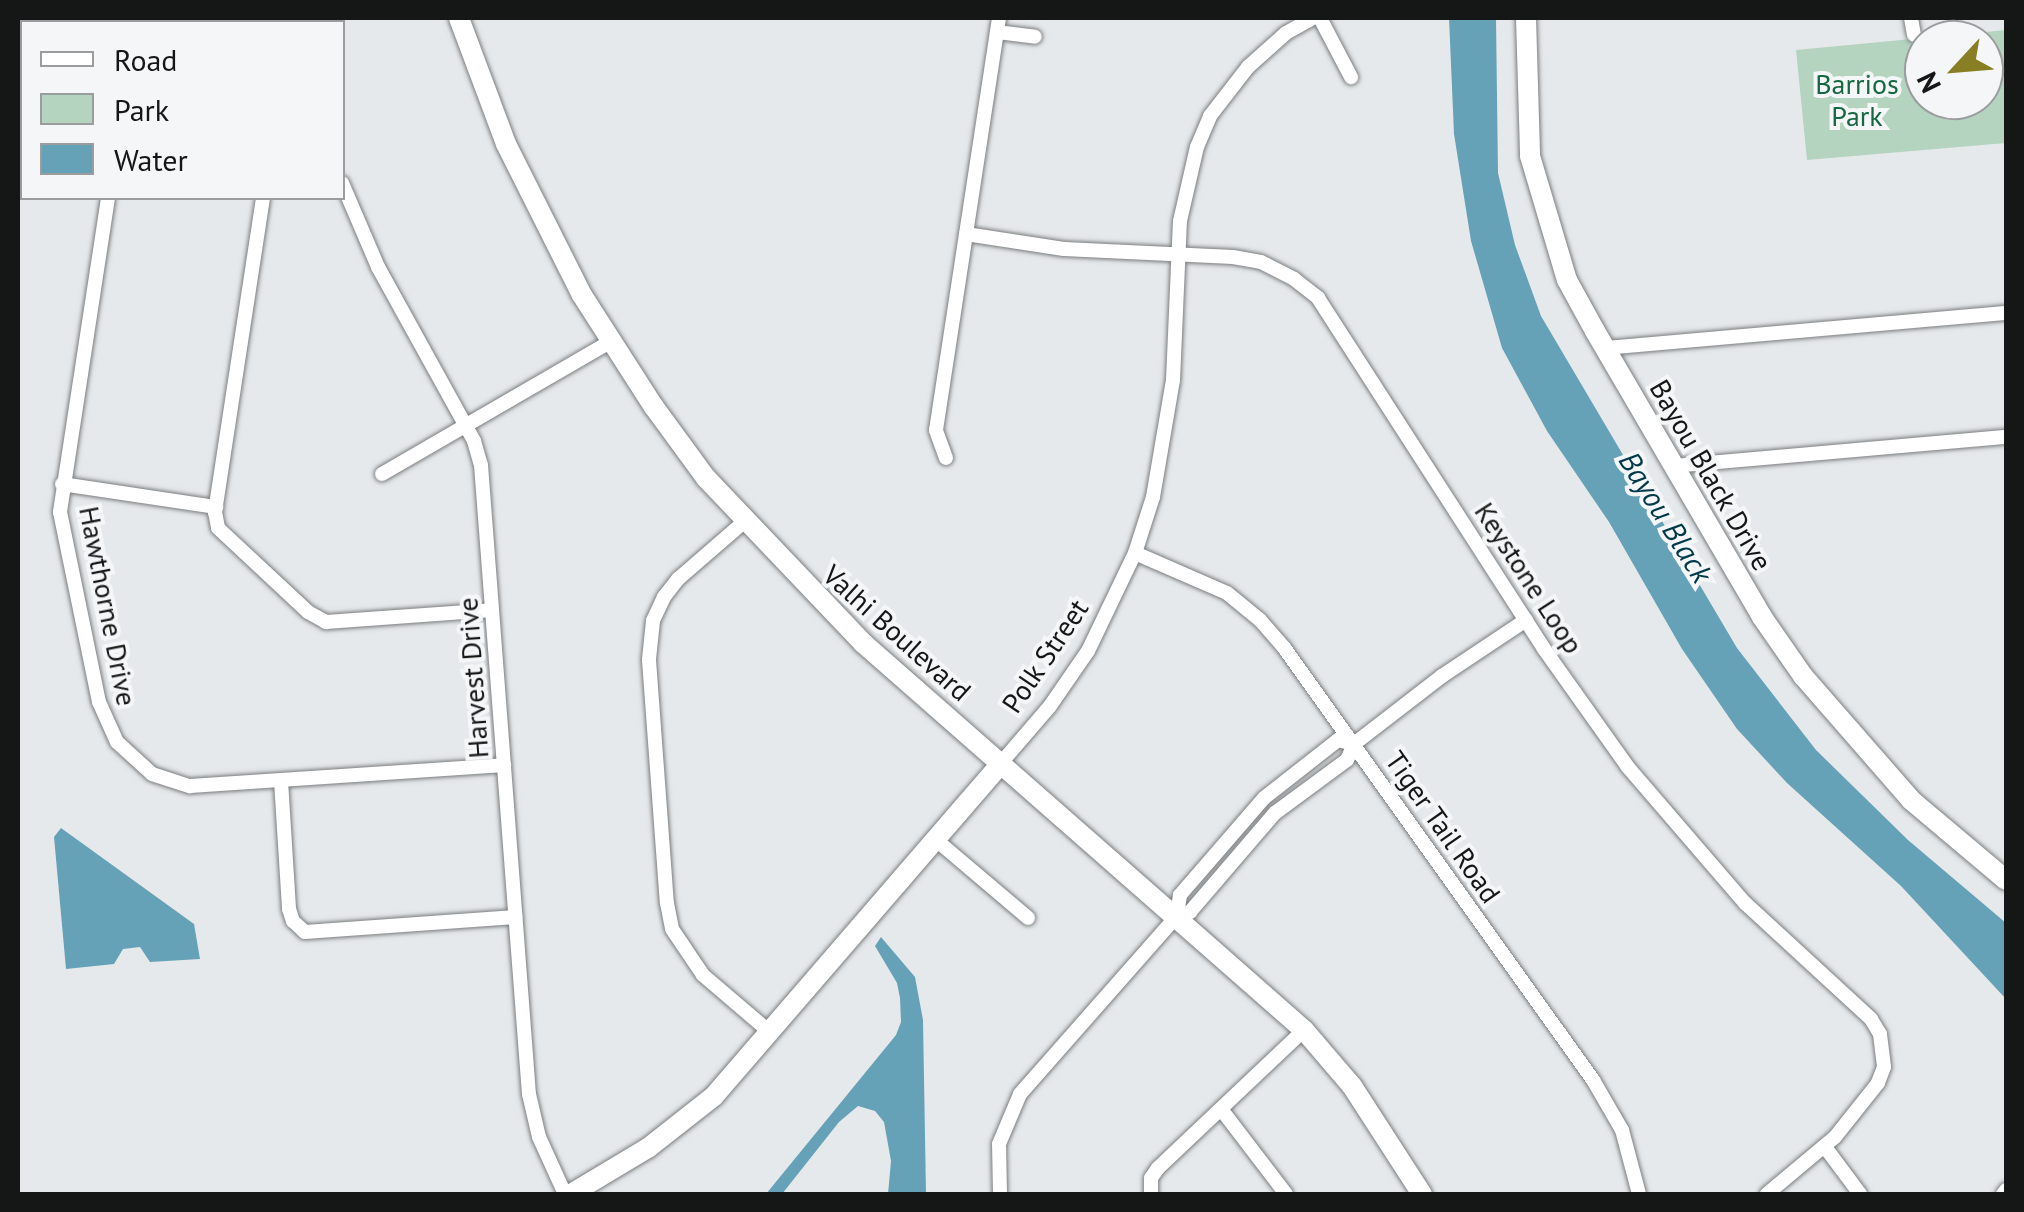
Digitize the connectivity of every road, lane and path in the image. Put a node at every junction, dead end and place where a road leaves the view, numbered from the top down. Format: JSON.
{"nodes":[{"id":1,"x":459,"y":18,"type":"edge"},
{"id":2,"x":1316,"y":18,"type":"edge"},
{"id":3,"x":1526,"y":18,"type":"edge"},
{"id":4,"x":998,"y":25,"type":"edge"},
{"id":5,"x":1035,"y":37,"type":"dead end"},
{"id":6,"x":1351,"y":77,"type":"dead end"},
{"id":7,"x":345,"y":189,"type":"edge"},
{"id":8,"x":108,"y":200,"type":"edge"},
{"id":9,"x":263,"y":200,"type":"edge"},
{"id":10,"x":966,"y":234,"type":"junction"},
{"id":11,"x":1179,"y":254,"type":"junction"},
{"id":12,"x":2006,"y":312,"type":"edge"},
{"id":13,"x":611,"y":341,"type":"junction"},
{"id":14,"x":1605,"y":348,"type":"junction"},
{"id":15,"x":464,"y":424,"type":"junction"},
{"id":16,"x":2006,"y":437,"type":"edge"},
{"id":17,"x":946,"y":458,"type":"dead end"},
{"id":18,"x":1672,"y":466,"type":"junction"},
{"id":19,"x":382,"y":474,"type":"dead end"},
{"id":20,"x":62,"y":484,"type":"junction"},
{"id":21,"x":216,"y":506,"type":"junction"},
{"id":22,"x":745,"y":520,"type":"junction"},
{"id":23,"x":1135,"y":553,"type":"junction"},
{"id":24,"x":492,"y":610,"type":"junction"},
{"id":25,"x":1526,"y":620,"type":"junction"},
{"id":26,"x":1354,"y":744,"type":"junction"},
{"id":27,"x":1001,"y":763,"type":"junction"},
{"id":28,"x":504,"y":766,"type":"junction"},
{"id":29,"x":281,"y":781,"type":"junction"},
{"id":30,"x":1253,"y":810,"type":"junction"},
{"id":31,"x":1266,"y":822,"type":"junction"},
{"id":32,"x":935,"y":839,"type":"junction"},
{"id":33,"x":2006,"y":880,"type":"edge"},
{"id":34,"x":1177,"y":916,"type":"junction"},
{"id":35,"x":516,"y":917,"type":"junction"},
{"id":36,"x":1028,"y":918,"type":"dead end"},
{"id":37,"x":1304,"y":1030,"type":"junction"},
{"id":38,"x":771,"y":1034,"type":"junction"},
{"id":39,"x":1221,"y":1109,"type":"junction"},
{"id":40,"x":1825,"y":1146,"type":"junction"},
{"id":41,"x":568,"y":1194,"type":"edge"},
{"id":42,"x":1000,"y":1194,"type":"edge"},
{"id":43,"x":1151,"y":1194,"type":"edge"},
{"id":44,"x":1286,"y":1194,"type":"edge"},
{"id":45,"x":1422,"y":1194,"type":"edge"},
{"id":46,"x":1639,"y":1194,"type":"edge"},
{"id":47,"x":1767,"y":1194,"type":"edge"},
{"id":48,"x":1860,"y":1194,"type":"edge"}],
"edges":[{"from":1,"to":13,"type":"street","name":"Valhi Boulevard"},
{"from":2,"to":6,"type":"street"},
{"from":2,"to":11,"type":"street","name":"Polk Street"},
{"from":3,"to":14,"type":"street","name":"Bayou Black Drive"},
{"from":4,"to":5,"type":"street"},
{"from":4,"to":10,"type":"street"},
{"from":7,"to":15,"type":"street","name":"Harvest Drive"},
{"from":8,"to":20,"type":"street","name":"Hawthorne Drive"},
{"from":9,"to":21,"type":"street"},
{"from":10,"to":11,"type":"street","name":"Keystone Loop"},
{"from":10,"to":17,"type":"street"},
{"from":11,"to":23,"type":"street","name":"Polk Street"},
{"from":11,"to":25,"type":"street","name":"Keystone Loop"},
{"from":12,"to":14,"type":"street"},
{"from":13,"to":15,"type":"street"},
{"from":13,"to":22,"type":"street","name":"Valhi Boulevard"},
{"from":14,"to":18,"type":"street","name":"Bayou Black Drive"},
{"from":15,"to":19,"type":"street"},
{"from":15,"to":24,"type":"street","name":"Harvest Drive"},
{"from":16,"to":18,"type":"street"},
{"from":18,"to":33,"type":"street","name":"Bayou Black Drive"},
{"from":20,"to":21,"type":"street"},
{"from":20,"to":29,"type":"street","name":"Hawthorne Drive"},
{"from":21,"to":24,"type":"street"},
{"from":22,"to":27,"type":"street","name":"Valhi Boulevard"},
{"from":22,"to":38,"type":"street"},
{"from":23,"to":26,"type":"street","name":"Tiger Tail Road"},
{"from":23,"to":27,"type":"street","name":"Polk Street"},
{"from":24,"to":28,"type":"street","name":"Harvest Drive"},
{"from":25,"to":26,"type":"street"},
{"from":25,"to":40,"type":"street","name":"Keystone Loop"},
{"from":26,"to":30,"type":"street"},
{"from":26,"to":31,"type":"street"},
{"from":26,"to":46,"type":"street","name":"Tiger Tail Road"},
{"from":27,"to":32,"type":"street","name":"Polk Street"},
{"from":27,"to":34,"type":"street","name":"Valhi Boulevard"},
{"from":28,"to":29,"type":"street","name":"Hawthorne Drive"},
{"from":28,"to":35,"type":"street","name":"Harvest Drive"},
{"from":29,"to":35,"type":"street"},
{"from":30,"to":31,"type":"street"},
{"from":30,"to":34,"type":"street"},
{"from":31,"to":34,"type":"street"},
{"from":32,"to":36,"type":"street"},
{"from":32,"to":38,"type":"street","name":"Polk Street"},
{"from":34,"to":37,"type":"street","name":"Valhi Boulevard"},
{"from":34,"to":42,"type":"street"},
{"from":35,"to":41,"type":"street","name":"Harvest Drive"},
{"from":37,"to":39,"type":"street"},
{"from":37,"to":45,"type":"street","name":"Valhi Boulevard"},
{"from":38,"to":41,"type":"street","name":"Polk Street"},
{"from":39,"to":43,"type":"street"},
{"from":39,"to":44,"type":"street"},
{"from":40,"to":47,"type":"street"},
{"from":40,"to":48,"type":"street"}]}
